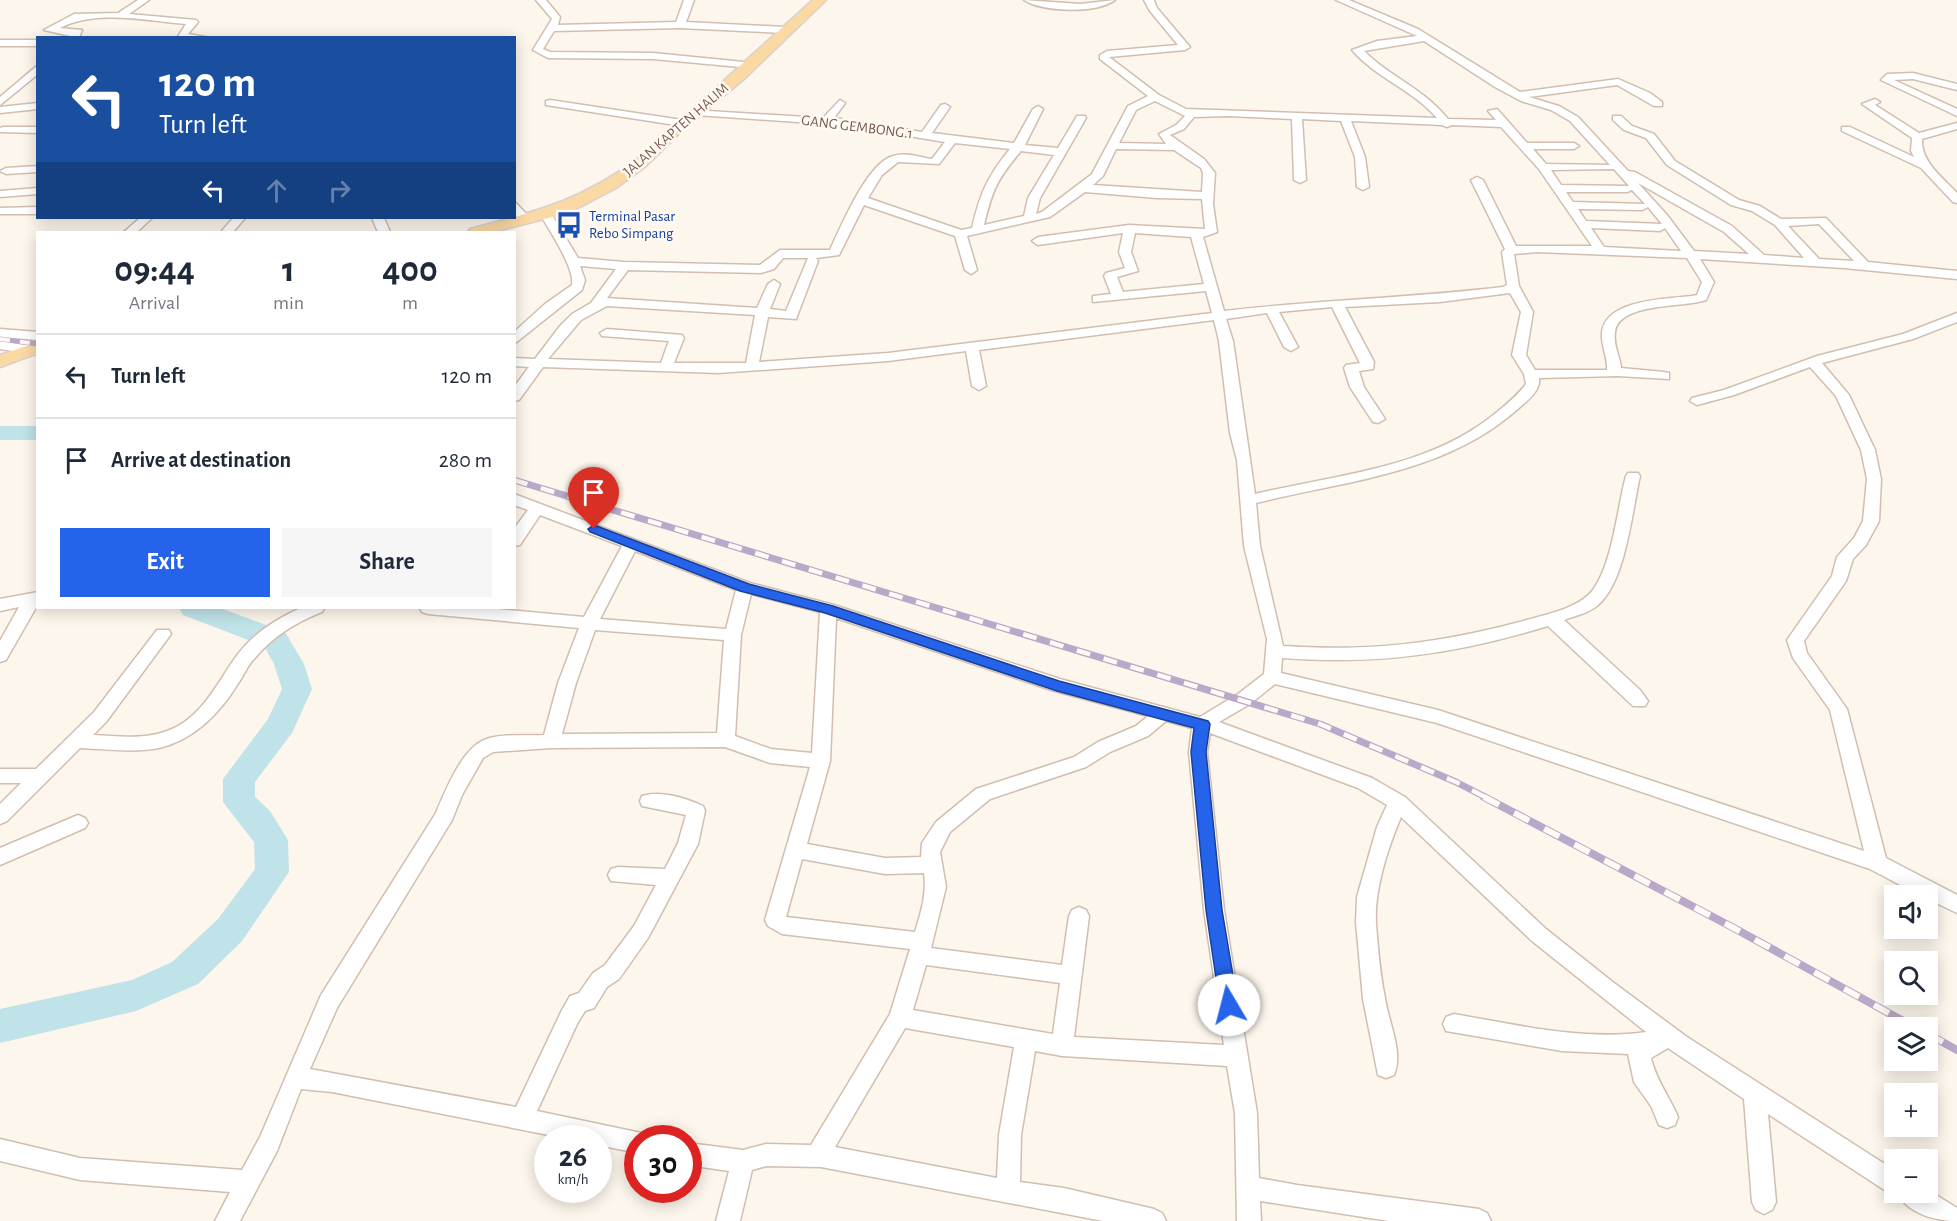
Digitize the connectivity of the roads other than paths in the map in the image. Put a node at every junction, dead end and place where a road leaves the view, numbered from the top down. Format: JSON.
{"nodes":[{"id":1,"x":144,"y":0,"type":"edge"},
{"id":2,"x":541,"y":0,"type":"edge"},
{"id":3,"x":689,"y":0,"type":"edge"},
{"id":4,"x":820,"y":0,"type":"edge"},
{"id":5,"x":1029,"y":0,"type":"edge"},
{"id":6,"x":1110,"y":0,"type":"edge"},
{"id":7,"x":1149,"y":0,"type":"edge"},
{"id":8,"x":1341,"y":0,"type":"edge"},
{"id":9,"x":120,"y":16,"type":"junction"},
{"id":10,"x":680,"y":25,"type":"junction"},
{"id":11,"x":551,"y":28,"type":"junction"},
{"id":12,"x":785,"y":30,"type":"junction"},
{"id":13,"x":76,"y":36,"type":"edge"},
{"id":14,"x":181,"y":36,"type":"edge"},
{"id":15,"x":1426,"y":38,"type":"junction"},
{"id":16,"x":0,"y":43,"type":"edge"},
{"id":17,"x":36,"y":43,"type":"edge"},
{"id":18,"x":559,"y":57,"type":"junction"},
{"id":19,"x":752,"y":65,"type":"junction"},
{"id":20,"x":566,"y":67,"type":"dead end"},
{"id":21,"x":36,"y":70,"type":"edge"},
{"id":22,"x":1957,"y":87,"type":"edge"},
{"id":23,"x":1519,"y":95,"type":"junction"},
{"id":24,"x":1155,"y":97,"type":"junction"},
{"id":25,"x":0,"y":102,"type":"edge"},
{"id":26,"x":1875,"y":102,"type":"dead end"},
{"id":27,"x":550,"y":103,"type":"dead end"},
{"id":28,"x":840,"y":103,"type":"dead end"},
{"id":29,"x":1658,"y":104,"type":"dead end"},
{"id":30,"x":36,"y":106,"type":"edge"},
{"id":31,"x":945,"y":107,"type":"dead end"},
{"id":32,"x":1038,"y":109,"type":"dead end"},
{"id":33,"x":0,"y":110,"type":"edge"},
{"id":34,"x":1493,"y":111,"type":"dead end"},
{"id":35,"x":696,"y":112,"type":"junction"},
{"id":36,"x":1957,"y":113,"type":"edge"},
{"id":37,"x":1297,"y":115,"type":"junction"},
{"id":38,"x":1190,"y":116,"type":"junction"},
{"id":39,"x":1081,"y":118,"type":"dead end"},
{"id":40,"x":1345,"y":118,"type":"junction"},
{"id":41,"x":1617,"y":118,"type":"dead end"},
{"id":42,"x":826,"y":121,"type":"junction"},
{"id":43,"x":682,"y":123,"type":"junction"},
{"id":44,"x":1447,"y":124,"type":"junction"},
{"id":45,"x":1507,"y":124,"type":"junction"},
{"id":46,"x":1957,"y":126,"type":"edge"},
{"id":47,"x":1,"y":129,"type":"edge"},
{"id":48,"x":1846,"y":129,"type":"dead end"},
{"id":49,"x":36,"y":130,"type":"edge"},
{"id":50,"x":925,"y":135,"type":"junction"},
{"id":51,"x":1917,"y":137,"type":"junction"},
{"id":52,"x":952,"y":139,"type":"junction"},
{"id":53,"x":1113,"y":146,"type":"junction"},
{"id":54,"x":1525,"y":146,"type":"junction"},
{"id":55,"x":1574,"y":146,"type":"dead end"},
{"id":56,"x":1018,"y":147,"type":"junction"},
{"id":57,"x":1177,"y":147,"type":"junction"},
{"id":58,"x":1059,"y":152,"type":"junction"},
{"id":59,"x":1925,"y":166,"type":"junction"},
{"id":60,"x":1543,"y":167,"type":"junction"},
{"id":61,"x":1615,"y":168,"type":"junction"},
{"id":62,"x":36,"y":170,"type":"edge"},
{"id":63,"x":6,"y":171,"type":"dead end"},
{"id":64,"x":1300,"y":180,"type":"dead end"},
{"id":65,"x":1477,"y":180,"type":"dead end"},
{"id":66,"x":1363,"y":187,"type":"dead end"},
{"id":67,"x":1084,"y":188,"type":"junction"},
{"id":68,"x":1558,"y":188,"type":"junction"},
{"id":69,"x":1628,"y":189,"type":"dead end"},
{"id":70,"x":36,"y":191,"type":"edge"},
{"id":71,"x":0,"y":194,"type":"edge"},
{"id":72,"x":1208,"y":196,"type":"junction"},
{"id":73,"x":862,"y":200,"type":"junction"},
{"id":74,"x":1957,"y":200,"type":"edge"},
{"id":75,"x":1569,"y":205,"type":"junction"},
{"id":76,"x":516,"y":207,"type":"edge"},
{"id":77,"x":1642,"y":207,"type":"dead end"},
{"id":78,"x":36,"y":210,"type":"edge"},
{"id":79,"x":6,"y":211,"type":"edge"},
{"id":80,"x":546,"y":214,"type":"junction"},
{"id":81,"x":145,"y":219,"type":"edge"},
{"id":82,"x":238,"y":219,"type":"edge"},
{"id":83,"x":1029,"y":219,"type":"junction"},
{"id":84,"x":526,"y":220,"type":"junction"},
{"id":85,"x":1779,"y":223,"type":"junction"},
{"id":86,"x":1582,"y":224,"type":"junction"},
{"id":87,"x":0,"y":225,"type":"edge"},
{"id":88,"x":1660,"y":227,"type":"dead end"},
{"id":89,"x":1129,"y":229,"type":"junction"},
{"id":90,"x":131,"y":231,"type":"edge"},
{"id":91,"x":228,"y":231,"type":"edge"},
{"id":92,"x":480,"y":231,"type":"edge"},
{"id":93,"x":977,"y":231,"type":"junction"},
{"id":94,"x":960,"y":234,"type":"junction"},
{"id":95,"x":1196,"y":234,"type":"junction"},
{"id":96,"x":1038,"y":241,"type":"dead end"},
{"id":97,"x":1600,"y":249,"type":"junction"},
{"id":98,"x":1512,"y":250,"type":"junction"},
{"id":99,"x":1689,"y":254,"type":"junction"},
{"id":100,"x":1760,"y":258,"type":"junction"},
{"id":101,"x":571,"y":260,"type":"junction"},
{"id":102,"x":812,"y":261,"type":"dead end"},
{"id":103,"x":1815,"y":262,"type":"junction"},
{"id":104,"x":1864,"y":265,"type":"junction"},
{"id":105,"x":624,"y":266,"type":"junction"},
{"id":106,"x":971,"y":270,"type":"dead end"},
{"id":107,"x":1957,"y":274,"type":"edge"},
{"id":108,"x":774,"y":284,"type":"dead end"},
{"id":109,"x":1513,"y":286,"type":"junction"},
{"id":110,"x":1210,"y":287,"type":"junction"},
{"id":111,"x":1118,"y":296,"type":"junction"},
{"id":112,"x":1097,"y":299,"type":"dead end"},
{"id":113,"x":597,"y":304,"type":"junction"},
{"id":114,"x":1336,"y":304,"type":"junction"},
{"id":115,"x":1272,"y":310,"type":"junction"},
{"id":116,"x":762,"y":312,"type":"junction"},
{"id":117,"x":1219,"y":315,"type":"junction"},
{"id":118,"x":1957,"y":316,"type":"edge"},
{"id":119,"x":0,"y":333,"type":"edge"},
{"id":120,"x":607,"y":333,"type":"dead end"},
{"id":121,"x":516,"y":338,"type":"edge"},
{"id":122,"x":34,"y":344,"type":"edge"},
{"id":123,"x":0,"y":345,"type":"edge"},
{"id":124,"x":972,"y":345,"type":"junction"},
{"id":125,"x":1291,"y":347,"type":"dead end"},
{"id":126,"x":0,"y":361,"type":"edge"},
{"id":127,"x":516,"y":362,"type":"edge"},
{"id":128,"x":541,"y":362,"type":"junction"},
{"id":129,"x":1813,"y":362,"type":"junction"},
{"id":130,"x":752,"y":366,"type":"junction"},
{"id":131,"x":664,"y":369,"type":"junction"},
{"id":132,"x":1615,"y":372,"type":"junction"},
{"id":133,"x":1531,"y":374,"type":"junction"},
{"id":134,"x":1664,"y":376,"type":"dead end"},
{"id":135,"x":979,"y":386,"type":"dead end"},
{"id":136,"x":516,"y":394,"type":"edge"},
{"id":137,"x":1697,"y":401,"type":"dead end"},
{"id":138,"x":1378,"y":419,"type":"dead end"},
{"id":139,"x":1633,"y":476,"type":"dead end"},
{"id":140,"x":516,"y":501,"type":"edge"},
{"id":141,"x":1246,"y":501,"type":"junction"},
{"id":142,"x":537,"y":508,"type":"junction"},
{"id":143,"x":516,"y":538,"type":"edge"},
{"id":144,"x":631,"y":543,"type":"junction"},
{"id":145,"x":745,"y":587,"type":"junction"},
{"id":146,"x":35,"y":598,"type":"edge"},
{"id":147,"x":0,"y":605,"type":"edge"},
{"id":148,"x":314,"y":609,"type":"edge"},
{"id":149,"x":474,"y":609,"type":"edge"},
{"id":150,"x":828,"y":609,"type":"junction"},
{"id":151,"x":1551,"y":620,"type":"junction"},
{"id":152,"x":589,"y":623,"type":"junction"},
{"id":153,"x":163,"y":634,"type":"dead end"},
{"id":154,"x":733,"y":635,"type":"junction"},
{"id":155,"x":1275,"y":651,"type":"junction"},
{"id":156,"x":0,"y":656,"type":"edge"},
{"id":157,"x":1272,"y":677,"type":"junction"},
{"id":158,"x":1639,"y":701,"type":"dead end"},
{"id":159,"x":1163,"y":714,"type":"junction"},
{"id":160,"x":1202,"y":724,"type":"junction"},
{"id":161,"x":726,"y":740,"type":"junction"},
{"id":162,"x":78,"y":741,"type":"junction"},
{"id":163,"x":550,"y":741,"type":"junction"},
{"id":164,"x":820,"y":761,"type":"junction"},
{"id":165,"x":0,"y":776,"type":"edge"},
{"id":166,"x":42,"y":776,"type":"junction"},
{"id":167,"x":650,"y":801,"type":"dead end"},
{"id":168,"x":1398,"y":802,"type":"junction"},
{"id":169,"x":0,"y":816,"type":"edge"},
{"id":170,"x":78,"y":823,"type":"dead end"},
{"id":171,"x":796,"y":850,"type":"junction"},
{"id":172,"x":0,"y":857,"type":"edge"},
{"id":173,"x":1877,"y":863,"type":"junction"},
{"id":174,"x":931,"y":865,"type":"junction"},
{"id":175,"x":618,"y":875,"type":"dead end"},
{"id":176,"x":669,"y":877,"type":"junction"},
{"id":177,"x":1957,"y":905,"type":"edge"},
{"id":178,"x":1079,"y":916,"type":"dead end"},
{"id":179,"x":921,"y":948,"type":"junction"},
{"id":180,"x":1071,"y":975,"type":"junction"},
{"id":181,"x":900,"y":1017,"type":"junction"},
{"id":182,"x":1454,"y":1024,"type":"dead end"},
{"id":183,"x":1665,"y":1039,"type":"junction"},
{"id":184,"x":1026,"y":1040,"type":"junction"},
{"id":185,"x":1062,"y":1046,"type":"junction"},
{"id":186,"x":1238,"y":1056,"type":"junction"},
{"id":187,"x":1386,"y":1068,"type":"dead end"},
{"id":188,"x":295,"y":1078,"type":"junction"},
{"id":189,"x":1755,"y":1092,"type":"junction"},
{"id":190,"x":1667,"y":1117,"type":"dead end"},
{"id":191,"x":522,"y":1120,"type":"junction"},
{"id":192,"x":624,"y":1139,"type":"edge"},
{"id":193,"x":0,"y":1150,"type":"edge"},
{"id":194,"x":702,"y":1156,"type":"edge"},
{"id":195,"x":816,"y":1156,"type":"junction"},
{"id":196,"x":743,"y":1161,"type":"junction"},
{"id":197,"x":1884,"y":1176,"type":"edge"},
{"id":198,"x":249,"y":1182,"type":"junction"},
{"id":199,"x":1249,"y":1187,"type":"junction"},
{"id":200,"x":1008,"y":1192,"type":"junction"},
{"id":201,"x":1764,"y":1202,"type":"dead end"},
{"id":202,"x":1927,"y":1203,"type":"edge"},
{"id":203,"x":227,"y":1221,"type":"edge"},
{"id":204,"x":728,"y":1221,"type":"edge"},
{"id":205,"x":1154,"y":1221,"type":"edge"},
{"id":206,"x":1249,"y":1221,"type":"edge"},
{"id":207,"x":1479,"y":1221,"type":"edge"},
{"id":208,"x":1956,"y":1221,"type":"edge"}],
"edges":[{"from":1,"to":9,"type":"street"},
{"from":2,"to":11,"type":"street"},
{"from":3,"to":10,"type":"street"},
{"from":4,"to":12,"type":"main road","name":"JALAN KAPTEN HALIM"},
{"from":5,"to":6,"type":"street"},
{"from":7,"to":24,"type":"street"},
{"from":8,"to":15,"type":"street"},
{"from":9,"to":13,"type":"street"},
{"from":9,"to":14,"type":"street"},
{"from":10,"to":11,"type":"street"},
{"from":10,"to":12,"type":"street"},
{"from":11,"to":18,"type":"street"},
{"from":12,"to":19,"type":"main road","name":"JALAN KAPTEN HALIM"},
{"from":15,"to":23,"type":"street"},
{"from":15,"to":44,"type":"street"},
{"from":16,"to":17,"type":"street"},
{"from":18,"to":19,"type":"street"},
{"from":18,"to":20,"type":"street"},
{"from":19,"to":35,"type":"main road","name":"JALAN KAPTEN HALIM"},
{"from":21,"to":25,"type":"street"},
{"from":22,"to":36,"type":"street"},
{"from":23,"to":29,"type":"street"},
{"from":23,"to":61,"type":"street"},
{"from":24,"to":38,"type":"street"},
{"from":24,"to":53,"type":"street"},
{"from":26,"to":51,"type":"street"},
{"from":27,"to":43,"type":"street"},
{"from":28,"to":42,"type":"street"},
{"from":30,"to":33,"type":"street"},
{"from":31,"to":50,"type":"street"},
{"from":32,"to":56,"type":"street"},
{"from":34,"to":45,"type":"street"},
{"from":35,"to":42,"type":"street","name":"GANG GEMBONG.1"},
{"from":35,"to":43,"type":"main road","name":"JALAN KAPTEN HALIM"},
{"from":37,"to":38,"type":"street"},
{"from":37,"to":40,"type":"street"},
{"from":37,"to":64,"type":"street"},
{"from":38,"to":57,"type":"street"},
{"from":39,"to":58,"type":"street"},
{"from":40,"to":44,"type":"street"},
{"from":40,"to":66,"type":"street"},
{"from":41,"to":85,"type":"street"},
{"from":42,"to":50,"type":"street","name":"GANG GEMBONG.1"},
{"from":43,"to":80,"type":"main road","name":"JALAN KAPTEN HALIM"},
{"from":44,"to":45,"type":"street"},
{"from":45,"to":54,"type":"street"},
{"from":46,"to":51,"type":"street"},
{"from":47,"to":49,"type":"street"},
{"from":48,"to":59,"type":"street"},
{"from":50,"to":52,"type":"street","name":"GANG GEMBONG.1"},
{"from":51,"to":59,"type":"street"},
{"from":52,"to":56,"type":"street","name":"GANG GEMBONG.1"},
{"from":52,"to":73,"type":"street"},
{"from":53,"to":57,"type":"street"},
{"from":53,"to":67,"type":"street"},
{"from":54,"to":55,"type":"street"},
{"from":54,"to":60,"type":"street"},
{"from":56,"to":58,"type":"street","name":"GANG GEMBONG.1"},
{"from":56,"to":93,"type":"street"},
{"from":57,"to":72,"type":"street"},
{"from":58,"to":83,"type":"street"},
{"from":59,"to":74,"type":"street"},
{"from":60,"to":61,"type":"street"},
{"from":60,"to":68,"type":"street"},
{"from":61,"to":99,"type":"street"},
{"from":61,"to":100,"type":"street"},
{"from":62,"to":63,"type":"street"},
{"from":65,"to":98,"type":"street"},
{"from":67,"to":72,"type":"street"},
{"from":67,"to":83,"type":"street"},
{"from":68,"to":69,"type":"street"},
{"from":68,"to":75,"type":"street"},
{"from":70,"to":71,"type":"street"},
{"from":72,"to":95,"type":"street"},
{"from":73,"to":94,"type":"street"},
{"from":73,"to":105,"type":"street"},
{"from":75,"to":77,"type":"street"},
{"from":75,"to":86,"type":"street"},
{"from":76,"to":84,"type":"street"},
{"from":78,"to":79,"type":"street"},
{"from":79,"to":87,"type":"street"},
{"from":80,"to":84,"type":"main road","name":"JALAN KAPTEN HALIM"},
{"from":80,"to":101,"type":"street"},
{"from":81,"to":90,"type":"street"},
{"from":82,"to":91,"type":"street"},
{"from":83,"to":93,"type":"street"},
{"from":84,"to":92,"type":"main road","name":"JALAN KAPTEN HALIM"},
{"from":85,"to":103,"type":"street"},
{"from":85,"to":104,"type":"street"},
{"from":86,"to":88,"type":"street"},
{"from":86,"to":97,"type":"street"},
{"from":89,"to":95,"type":"street"},
{"from":89,"to":96,"type":"street"},
{"from":89,"to":111,"type":"street"},
{"from":93,"to":94,"type":"street"},
{"from":94,"to":106,"type":"street"},
{"from":95,"to":110,"type":"street"},
{"from":97,"to":98,"type":"street"},
{"from":97,"to":99,"type":"street"},
{"from":98,"to":109,"type":"street"},
{"from":99,"to":100,"type":"street"},
{"from":99,"to":132,"type":"street"},
{"from":100,"to":103,"type":"street"},
{"from":101,"to":105,"type":"street"},
{"from":101,"to":121,"type":"street"},
{"from":102,"to":116,"type":"street"},
{"from":103,"to":104,"type":"street"},
{"from":104,"to":107,"type":"street"},
{"from":105,"to":113,"type":"street"},
{"from":108,"to":116,"type":"street"},
{"from":109,"to":114,"type":"street"},
{"from":109,"to":133,"type":"street"},
{"from":110,"to":111,"type":"street"},
{"from":110,"to":117,"type":"street"},
{"from":111,"to":112,"type":"street"},
{"from":113,"to":116,"type":"street"},
{"from":113,"to":128,"type":"street"},
{"from":114,"to":115,"type":"street"},
{"from":114,"to":138,"type":"street"},
{"from":115,"to":117,"type":"street"},
{"from":115,"to":125,"type":"street"},
{"from":116,"to":130,"type":"street"},
{"from":117,"to":124,"type":"street"},
{"from":117,"to":141,"type":"street"},
{"from":118,"to":129,"type":"street"},
{"from":119,"to":122,"type":"street"},
{"from":120,"to":131,"type":"street"},
{"from":122,"to":123,"type":"street"},
{"from":122,"to":126,"type":"main road"},
{"from":124,"to":130,"type":"street"},
{"from":124,"to":135,"type":"street"},
{"from":127,"to":128,"type":"street"},
{"from":128,"to":131,"type":"street"},
{"from":128,"to":136,"type":"street"},
{"from":129,"to":137,"type":"street"},
{"from":129,"to":173,"type":"street"},
{"from":130,"to":131,"type":"street"},
{"from":132,"to":133,"type":"street"},
{"from":132,"to":134,"type":"street"},
{"from":133,"to":141,"type":"street"},
{"from":139,"to":151,"type":"street"},
{"from":140,"to":142,"type":"street"},
{"from":141,"to":155,"type":"street"},
{"from":142,"to":143,"type":"street"},
{"from":142,"to":144,"type":"street"},
{"from":144,"to":145,"type":"street"},
{"from":144,"to":152,"type":"street"},
{"from":145,"to":150,"type":"street"},
{"from":145,"to":154,"type":"street"},
{"from":146,"to":147,"type":"street"},
{"from":146,"to":156,"type":"street"},
{"from":148,"to":162,"type":"street"},
{"from":149,"to":152,"type":"street"},
{"from":150,"to":159,"type":"street"},
{"from":150,"to":164,"type":"street"},
{"from":151,"to":155,"type":"street"},
{"from":151,"to":158,"type":"street"},
{"from":152,"to":154,"type":"street"},
{"from":152,"to":163,"type":"street"},
{"from":153,"to":162,"type":"street"},
{"from":154,"to":161,"type":"street"},
{"from":155,"to":157,"type":"street"},
{"from":157,"to":160,"type":"street"},
{"from":157,"to":173,"type":"street"},
{"from":159,"to":160,"type":"street"},
{"from":159,"to":174,"type":"street"},
{"from":160,"to":168,"type":"street"},
{"from":160,"to":186,"type":"street"},
{"from":161,"to":163,"type":"street"},
{"from":161,"to":164,"type":"street"},
{"from":162,"to":166,"type":"street"},
{"from":163,"to":188,"type":"street"},
{"from":164,"to":171,"type":"street"},
{"from":165,"to":166,"type":"street"},
{"from":166,"to":169,"type":"street"},
{"from":167,"to":176,"type":"street"},
{"from":168,"to":183,"type":"street"},
{"from":168,"to":187,"type":"street"},
{"from":170,"to":172,"type":"street"},
{"from":171,"to":174,"type":"street"},
{"from":171,"to":179,"type":"street"},
{"from":173,"to":177,"type":"street"},
{"from":174,"to":179,"type":"street"},
{"from":175,"to":176,"type":"street"},
{"from":176,"to":191,"type":"street"},
{"from":178,"to":180,"type":"street"},
{"from":179,"to":180,"type":"street"},
{"from":179,"to":181,"type":"street"},
{"from":180,"to":185,"type":"street"},
{"from":181,"to":184,"type":"street"},
{"from":181,"to":195,"type":"street"},
{"from":182,"to":183,"type":"street"},
{"from":183,"to":189,"type":"street"},
{"from":183,"to":190,"type":"street"},
{"from":184,"to":185,"type":"street"},
{"from":184,"to":200,"type":"street"},
{"from":185,"to":186,"type":"street"},
{"from":186,"to":199,"type":"street"},
{"from":188,"to":191,"type":"street"},
{"from":188,"to":198,"type":"street"},
{"from":189,"to":197,"type":"street"},
{"from":189,"to":201,"type":"street"},
{"from":191,"to":192,"type":"street"},
{"from":193,"to":198,"type":"street"},
{"from":194,"to":196,"type":"street"},
{"from":195,"to":196,"type":"street"},
{"from":195,"to":200,"type":"street"},
{"from":196,"to":204,"type":"street"},
{"from":198,"to":203,"type":"street"},
{"from":199,"to":206,"type":"street"},
{"from":199,"to":207,"type":"street"},
{"from":200,"to":205,"type":"street"},
{"from":202,"to":208,"type":"street"}]}
